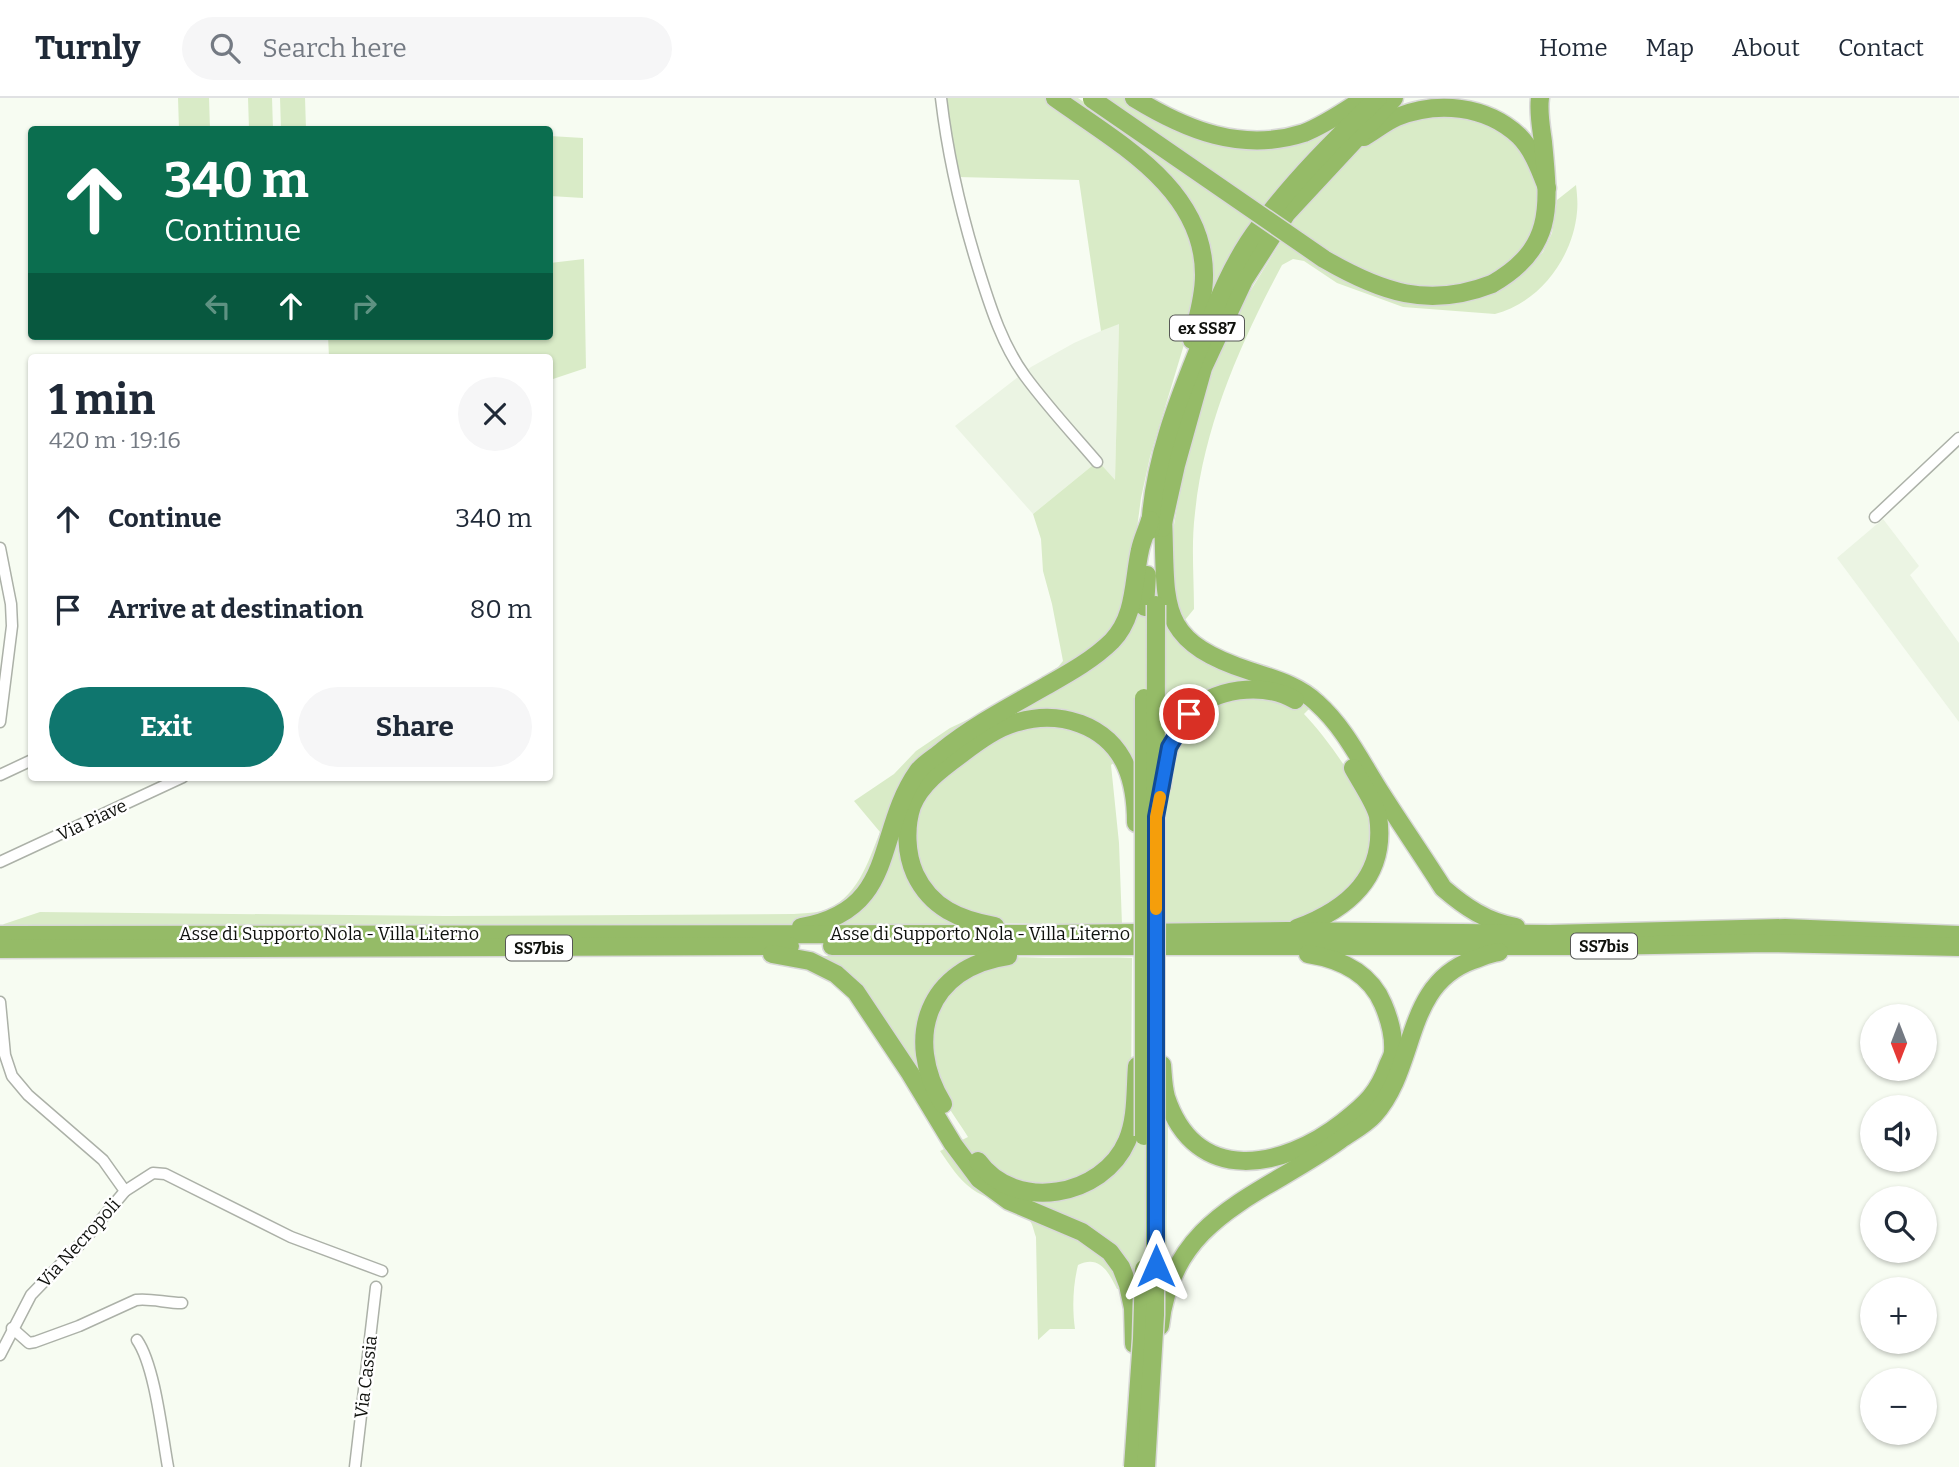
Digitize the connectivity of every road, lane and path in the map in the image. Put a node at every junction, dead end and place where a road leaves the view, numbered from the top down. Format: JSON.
{"nodes":[{"id":1,"x":942,"y":98,"type":"edge"},
{"id":2,"x":1055,"y":98,"type":"edge"},
{"id":3,"x":1134,"y":98,"type":"edge"},
{"id":4,"x":1365,"y":98,"type":"edge"},
{"id":5,"x":1378,"y":98,"type":"edge"},
{"id":6,"x":1394,"y":98,"type":"edge"},
{"id":7,"x":1540,"y":98,"type":"edge"},
{"id":8,"x":1091,"y":99,"type":"edge"},
{"id":9,"x":1343,"y":150,"type":"junction"},
{"id":10,"x":1548,"y":188,"type":"junction"},
{"id":11,"x":1175,"y":408,"type":"junction"},
{"id":12,"x":1959,"y":438,"type":"edge"},
{"id":13,"x":1097,"y":462,"type":"dead end"},
{"id":14,"x":1875,"y":517,"type":"dead end"},
{"id":15,"x":1157,"y":519,"type":"junction"},
{"id":16,"x":0,"y":548,"type":"edge"},
{"id":17,"x":1150,"y":608,"type":"junction"},
{"id":18,"x":0,"y":722,"type":"edge"},
{"id":19,"x":964,"y":743,"type":"junction"},
{"id":20,"x":28,"y":762,"type":"edge"},
{"id":21,"x":1357,"y":764,"type":"junction"},
{"id":22,"x":0,"y":775,"type":"edge"},
{"id":23,"x":174,"y":781,"type":"edge"},
{"id":24,"x":1156,"y":817,"type":"junction"},
{"id":25,"x":1142,"y":859,"type":"junction"},
{"id":26,"x":0,"y":862,"type":"edge"},
{"id":27,"x":1287,"y":931,"type":"junction"},
{"id":28,"x":758,"y":934,"type":"junction"},
{"id":29,"x":1054,"y":934,"type":"junction"},
{"id":30,"x":1550,"y":934,"type":"junction"},
{"id":31,"x":1959,"y":935,"type":"edge"},
{"id":32,"x":3,"y":942,"type":"edge"},
{"id":33,"x":1597,"y":946,"type":"junction"},
{"id":34,"x":680,"y":947,"type":"junction"},
{"id":35,"x":1072,"y":947,"type":"junction"},
{"id":36,"x":1249,"y":947,"type":"junction"},
{"id":37,"x":1959,"y":947,"type":"edge"},
{"id":38,"x":0,"y":1002,"type":"edge"},
{"id":39,"x":1150,"y":1030,"type":"junction"},
{"id":40,"x":0,"y":1072,"type":"edge"},
{"id":41,"x":12,"y":1076,"type":"junction"},
{"id":42,"x":957,"y":1141,"type":"junction"},
{"id":43,"x":1327,"y":1142,"type":"junction"},
{"id":44,"x":125,"y":1191,"type":"junction"},
{"id":45,"x":382,"y":1270,"type":"dead end"},
{"id":46,"x":376,"y":1287,"type":"dead end"},
{"id":47,"x":182,"y":1303,"type":"dead end"},
{"id":48,"x":12,"y":1328,"type":"junction"},
{"id":49,"x":137,"y":1340,"type":"dead end"},
{"id":50,"x":0,"y":1355,"type":"edge"},
{"id":51,"x":1146,"y":1378,"type":"junction"},
{"id":52,"x":168,"y":1467,"type":"edge"},
{"id":53,"x":355,"y":1467,"type":"edge"},
{"id":54,"x":1133,"y":1467,"type":"edge"},
{"id":55,"x":1146,"y":1467,"type":"edge"}],
"edges":[{"from":1,"to":13,"type":"street"},
{"from":2,"to":11,"type":"highway"},
{"from":3,"to":4,"type":"highway"},
{"from":5,"to":11,"type":"highway","number":"ex SS87"},
{"from":6,"to":9,"type":"highway","number":"ex SS87"},
{"from":7,"to":10,"type":"highway"},
{"from":8,"to":10,"type":"highway","bridge":true},
{"from":9,"to":10,"type":"highway"},
{"from":9,"to":15,"type":"highway","number":"ex SS87"},
{"from":11,"to":15,"type":"highway","number":"ex SS87"},
{"from":12,"to":14,"type":"street"},
{"from":15,"to":17,"type":"highway","number":"ex SS87"},
{"from":15,"to":17,"type":"highway"},
{"from":16,"to":18,"type":"street"},
{"from":17,"to":19,"type":"highway"},
{"from":17,"to":21,"type":"highway"},
{"from":17,"to":24,"type":"highway","number":"ex SS87","bridge":true},
{"from":17,"to":25,"type":"highway","number":"ex SS87","bridge":true},
{"from":19,"to":25,"type":"highway","bridge":true},
{"from":19,"to":28,"type":"highway"},
{"from":19,"to":29,"type":"highway"},
{"from":20,"to":22,"type":"street"},
{"from":21,"to":24,"type":"highway","bridge":true},
{"from":21,"to":27,"type":"highway"},
{"from":21,"to":30,"type":"highway"},
{"from":23,"to":26,"type":"street","name":"Via Piave"},
{"from":24,"to":39,"type":"highway","number":"ex SS87","bridge":true},
{"from":25,"to":39,"type":"highway","number":"ex SS87","bridge":true},
{"from":27,"to":29,"type":"highway","name":"Asse di Supporto Nola - Villa Literno","number":"SS7bis"},
{"from":27,"to":30,"type":"highway","name":"Asse di Supporto Nola - Villa Literno","number":"SS7bis"},
{"from":28,"to":29,"type":"highway","name":"Asse di Supporto Nola - Villa Literno","number":"SS7bis"},
{"from":28,"to":32,"type":"highway","name":"Asse di Supporto Nola - Villa Literno","number":"SS7bis"},
{"from":30,"to":31,"type":"highway","name":"Asse di Supporto Nola - Villa Literno","number":"SS7bis"},
{"from":32,"to":34,"type":"highway","name":"Asse di Supporto Nola - Villa Literno","number":"SS7bis"},
{"from":33,"to":36,"type":"highway","name":"Asse di Supporto Nola - Villa Literno","number":"SS7bis"},
{"from":33,"to":37,"type":"highway","name":"Asse di Supporto Nola - Villa Literno","number":"SS7bis"},
{"from":33,"to":43,"type":"highway"},
{"from":34,"to":35,"type":"highway","name":"Asse di Supporto Nola - Villa Literno","number":"SS7bis"},
{"from":34,"to":42,"type":"highway"},
{"from":35,"to":36,"type":"highway","name":"Asse di Supporto Nola - Villa Literno","number":"SS7bis"},
{"from":35,"to":42,"type":"highway"},
{"from":36,"to":43,"type":"highway"},
{"from":38,"to":41,"type":"street","name":"Via Necropoli"},
{"from":39,"to":42,"type":"highway","bridge":true},
{"from":39,"to":43,"type":"highway","bridge":true},
{"from":39,"to":51,"type":"highway","number":"ex SS87","bridge":true},
{"from":40,"to":41,"type":"street"},
{"from":41,"to":44,"type":"street","name":"Via Necropoli"},
{"from":42,"to":51,"type":"highway","bridge":true},
{"from":43,"to":51,"type":"highway","bridge":true},
{"from":44,"to":45,"type":"street"},
{"from":44,"to":48,"type":"street","name":"Via Necropoli"},
{"from":46,"to":53,"type":"street","name":"Via Cassia"},
{"from":47,"to":48,"type":"street"},
{"from":48,"to":50,"type":"street","name":"Via Necropoli"},
{"from":49,"to":52,"type":"street"},
{"from":51,"to":54,"type":"highway","number":"ex SS87","bridge":true},
{"from":51,"to":55,"type":"highway","number":"ex SS87","bridge":true}]}
